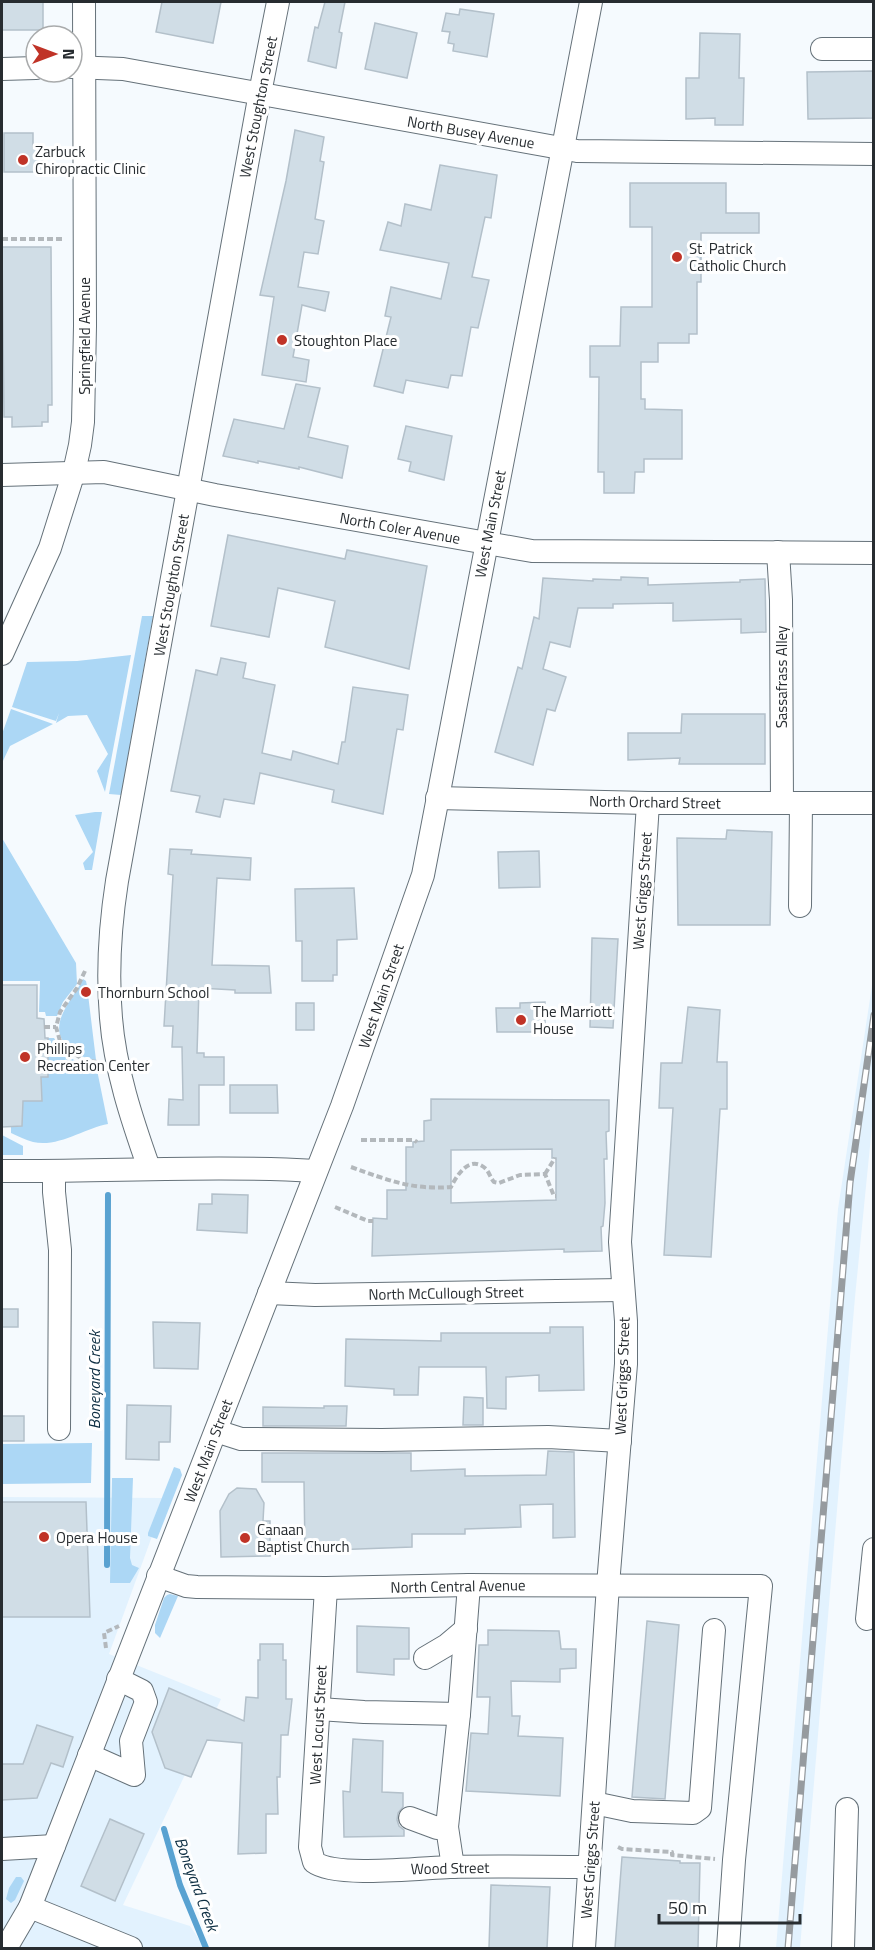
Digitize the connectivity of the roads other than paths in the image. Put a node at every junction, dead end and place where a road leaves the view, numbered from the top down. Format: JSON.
{"nodes":[{"id":1,"x":84,"y":2,"type":"edge"},
{"id":2,"x":278,"y":2,"type":"edge"},
{"id":3,"x":591,"y":2,"type":"edge"},
{"id":4,"x":82,"y":24,"type":"edge"},
{"id":5,"x":822,"y":49,"type":"dead end"},
{"id":6,"x":873,"y":49,"type":"edge"},
{"id":7,"x":84,"y":67,"type":"edge"},
{"id":8,"x":24,"y":68,"type":"edge"},
{"id":9,"x":2,"y":69,"type":"edge"},
{"id":10,"x":78,"y":84,"type":"edge"},
{"id":11,"x":260,"y":93,"type":"junction"},
{"id":12,"x":562,"y":149,"type":"junction"},
{"id":13,"x":873,"y":154,"type":"edge"},
{"id":14,"x":74,"y":472,"type":"junction"},
{"id":15,"x":2,"y":475,"type":"edge"},
{"id":16,"x":188,"y":490,"type":"junction"},
{"id":17,"x":486,"y":543,"type":"junction"},
{"id":18,"x":778,"y":552,"type":"junction"},
{"id":19,"x":873,"y":553,"type":"edge"},
{"id":20,"x":2,"y":654,"type":"edge"},
{"id":21,"x":436,"y":798,"type":"junction"},
{"id":22,"x":648,"y":803,"type":"junction"},
{"id":23,"x":792,"y":803,"type":"junction"},
{"id":24,"x":873,"y":804,"type":"edge"},
{"id":25,"x":800,"y":906,"type":"dead end"},
{"id":26,"x":149,"y":1168,"type":"junction"},
{"id":27,"x":54,"y":1170,"type":"junction"},
{"id":28,"x":316,"y":1170,"type":"junction"},
{"id":29,"x":2,"y":1171,"type":"edge"},
{"id":30,"x":622,"y":1290,"type":"junction"},
{"id":31,"x":269,"y":1293,"type":"junction"},
{"id":32,"x":59,"y":1429,"type":"dead end"},
{"id":33,"x":216,"y":1431,"type":"junction"},
{"id":34,"x":620,"y":1440,"type":"junction"},
{"id":35,"x":873,"y":1559,"type":"edge"},
{"id":36,"x":158,"y":1576,"type":"junction"},
{"id":37,"x":469,"y":1585,"type":"junction"},
{"id":38,"x":608,"y":1585,"type":"junction"},
{"id":39,"x":326,"y":1588,"type":"junction"},
{"id":40,"x":867,"y":1619,"type":"dead end"},
{"id":41,"x":466,"y":1629,"type":"junction"},
{"id":42,"x":714,"y":1630,"type":"dead end"},
{"id":43,"x":426,"y":1658,"type":"dead end"},
{"id":44,"x":118,"y":1679,"type":"junction"},
{"id":45,"x":319,"y":1709,"type":"junction"},
{"id":46,"x":459,"y":1714,"type":"junction"},
{"id":47,"x":89,"y":1755,"type":"junction"},
{"id":48,"x":594,"y":1803,"type":"junction"},
{"id":49,"x":847,"y":1809,"type":"dead end"},
{"id":50,"x":410,"y":1818,"type":"dead end"},
{"id":51,"x":447,"y":1827,"type":"junction"},
{"id":52,"x":54,"y":1846,"type":"junction"},
{"id":53,"x":2,"y":1849,"type":"edge"},
{"id":54,"x":314,"y":1862,"type":"joint"},
{"id":55,"x":453,"y":1867,"type":"junction"},
{"id":56,"x":589,"y":1867,"type":"junction"},
{"id":57,"x":17,"y":1917,"type":"edge"},
{"id":58,"x":105,"y":1942,"type":"edge"},
{"id":59,"x":5,"y":1946,"type":"edge"},
{"id":60,"x":131,"y":1948,"type":"edge"},
{"id":61,"x":584,"y":1948,"type":"edge"},
{"id":62,"x":728,"y":1948,"type":"edge"},
{"id":63,"x":843,"y":1948,"type":"edge"}],
"edges":[{"from":1,"to":4,"type":"street","name":"Springfield Avenue"},
{"from":2,"to":11,"type":"street","name":"West Stoughton Street"},
{"from":3,"to":12,"type":"street","name":"West Main Street"},
{"from":5,"to":6,"type":"street"},
{"from":7,"to":11,"type":"street","name":"North Busey Avenue"},
{"from":8,"to":9,"type":"street"},
{"from":10,"to":14,"type":"street","name":"Springfield Avenue"},
{"from":11,"to":12,"type":"street","name":"North Busey Avenue"},
{"from":11,"to":16,"type":"street","name":"West Stoughton Street"},
{"from":12,"to":13,"type":"street","name":"North Busey Avenue"},
{"from":12,"to":17,"type":"street","name":"West Main Street"},
{"from":14,"to":15,"type":"street","name":"North Coler Avenue"},
{"from":14,"to":16,"type":"street","name":"North Coler Avenue"},
{"from":14,"to":20,"type":"street","name":"Springfield Avenue"},
{"from":16,"to":17,"type":"street","name":"North Coler Avenue"},
{"from":16,"to":26,"type":"street","name":"West Stoughton Street"},
{"from":17,"to":18,"type":"street","name":"North Coler Avenue"},
{"from":17,"to":21,"type":"street","name":"West Main Street"},
{"from":18,"to":19,"type":"street","name":"North Coler Avenue"},
{"from":18,"to":23,"type":"street","name":"Sassafrass Alley"},
{"from":21,"to":22,"type":"street","name":"North Orchard Street"},
{"from":21,"to":28,"type":"street","name":"West Main Street"},
{"from":22,"to":23,"type":"street","name":"North Orchard Street"},
{"from":22,"to":30,"type":"street","name":"West Griggs Street"},
{"from":23,"to":24,"type":"street","name":"North Orchard Street"},
{"from":23,"to":25,"type":"street","name":"Sassafrass Alley"},
{"from":26,"to":27,"type":"street"},
{"from":26,"to":28,"type":"street"},
{"from":27,"to":29,"type":"street"},
{"from":27,"to":32,"type":"street"},
{"from":28,"to":31,"type":"street","name":"West Main Street"},
{"from":30,"to":31,"type":"street","name":"North McCullough Street"},
{"from":30,"to":34,"type":"street","name":"West Griggs Street"},
{"from":31,"to":33,"type":"street","name":"West Main Street"},
{"from":33,"to":34,"type":"street"},
{"from":33,"to":36,"type":"street","name":"West Main Street"},
{"from":34,"to":38,"type":"street","name":"West Griggs Street"},
{"from":35,"to":40,"type":"street"},
{"from":36,"to":39,"type":"street","name":"North Central Avenue"},
{"from":36,"to":44,"type":"street","name":"West Main Street"},
{"from":37,"to":38,"type":"street","name":"North Central Avenue"},
{"from":37,"to":39,"type":"street","name":"North Central Avenue"},
{"from":37,"to":41,"type":"street"},
{"from":38,"to":48,"type":"street","name":"West Griggs Street"},
{"from":38,"to":62,"type":"street","name":"North Central Avenue"},
{"from":39,"to":45,"type":"street","name":"West Locust Street"},
{"from":41,"to":43,"type":"street"},
{"from":41,"to":46,"type":"street"},
{"from":42,"to":48,"type":"street"},
{"from":44,"to":47,"type":"street","name":"West Main Street"},
{"from":44,"to":47,"type":"street"},
{"from":45,"to":46,"type":"street"},
{"from":45,"to":54,"type":"street","name":"West Locust Street"},
{"from":46,"to":51,"type":"street"},
{"from":47,"to":52,"type":"street","name":"West Main Street"},
{"from":48,"to":56,"type":"street","name":"West Griggs Street"},
{"from":49,"to":63,"type":"street"},
{"from":50,"to":51,"type":"street"},
{"from":51,"to":55,"type":"street"},
{"from":52,"to":53,"type":"street"},
{"from":52,"to":57,"type":"street","name":"West Main Street"},
{"from":54,"to":55,"type":"street","name":"Wood Street"},
{"from":55,"to":56,"type":"street","name":"Wood Street"},
{"from":56,"to":61,"type":"street","name":"West Griggs Street"},
{"from":57,"to":58,"type":"street"},
{"from":57,"to":59,"type":"street","name":"West Main Street"},
{"from":58,"to":60,"type":"street"}]}
